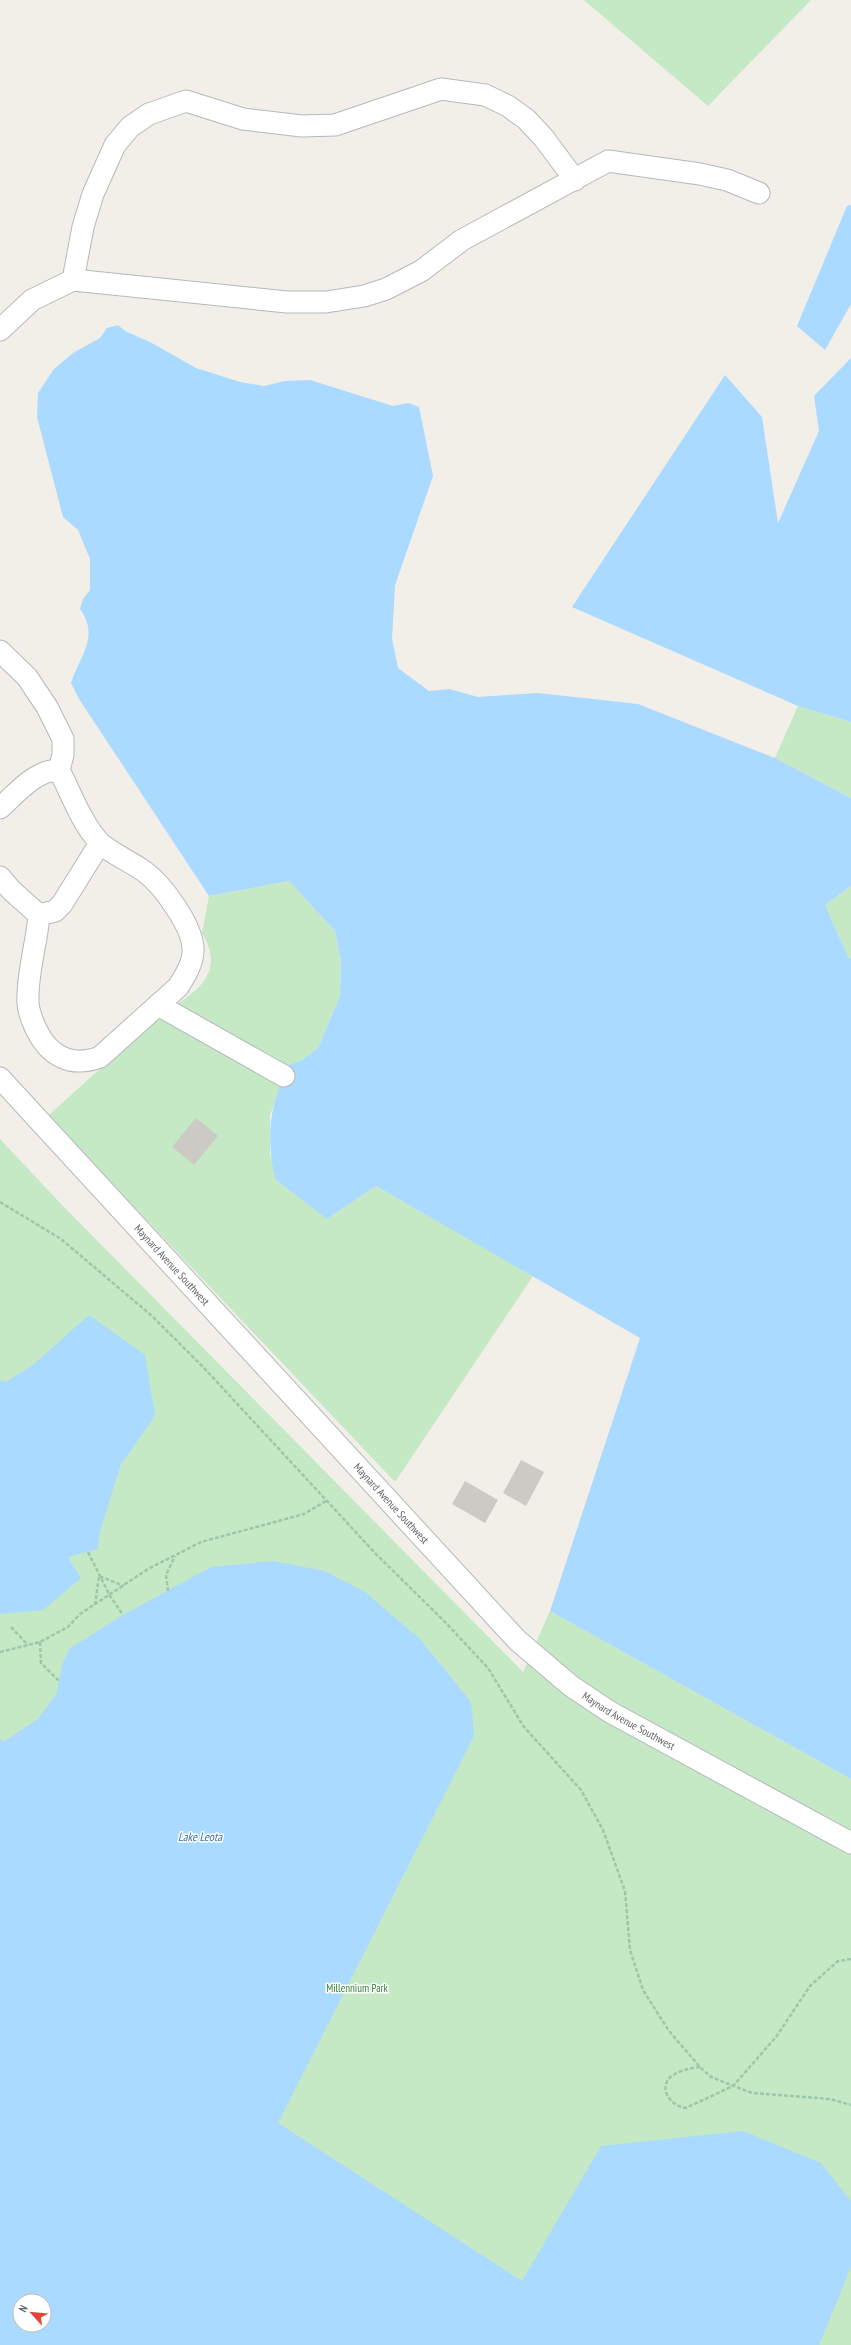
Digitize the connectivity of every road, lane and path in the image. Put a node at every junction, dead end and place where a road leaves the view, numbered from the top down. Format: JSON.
{"nodes":[{"id":1,"x":575,"y":180,"type":"junction"},
{"id":2,"x":759,"y":193,"type":"dead end"},
{"id":3,"x":73,"y":280,"type":"junction"},
{"id":4,"x":0,"y":330,"type":"edge"},
{"id":5,"x":0,"y":651,"type":"edge"},
{"id":6,"x":59,"y":770,"type":"junction"},
{"id":7,"x":0,"y":808,"type":"edge"},
{"id":8,"x":100,"y":843,"type":"junction"},
{"id":9,"x":0,"y":877,"type":"edge"},
{"id":10,"x":38,"y":915,"type":"junction"},
{"id":11,"x":158,"y":1005,"type":"junction"},
{"id":12,"x":284,"y":1076,"type":"dead end"},
{"id":13,"x":0,"y":1078,"type":"edge"},
{"id":14,"x":0,"y":1202,"type":"edge"},
{"id":15,"x":326,"y":1501,"type":"junction"},
{"id":16,"x":88,"y":1552,"type":"dead end"},
{"id":17,"x":175,"y":1555,"type":"junction"},
{"id":18,"x":99,"y":1576,"type":"junction"},
{"id":19,"x":124,"y":1586,"type":"junction"},
{"id":20,"x":168,"y":1591,"type":"dead end"},
{"id":21,"x":110,"y":1596,"type":"junction"},
{"id":22,"x":95,"y":1605,"type":"junction"},
{"id":23,"x":123,"y":1615,"type":"dead end"},
{"id":24,"x":10,"y":1627,"type":"dead end"},
{"id":25,"x":40,"y":1642,"type":"junction"},
{"id":26,"x":28,"y":1645,"type":"junction"},
{"id":27,"x":0,"y":1652,"type":"edge"},
{"id":28,"x":59,"y":1681,"type":"dead end"},
{"id":29,"x":851,"y":1843,"type":"edge"},
{"id":30,"x":851,"y":1959,"type":"edge"},
{"id":31,"x":700,"y":2067,"type":"junction"},
{"id":32,"x":732,"y":2086,"type":"junction"},
{"id":33,"x":851,"y":2105,"type":"edge"}],
"edges":[{"from":1,"to":2,"type":"street"},
{"from":1,"to":3,"type":"street"},
{"from":1,"to":3,"type":"street"},
{"from":3,"to":4,"type":"street"},
{"from":5,"to":6,"type":"street"},
{"from":6,"to":7,"type":"street"},
{"from":6,"to":8,"type":"street"},
{"from":8,"to":10,"type":"street"},
{"from":8,"to":11,"type":"street"},
{"from":9,"to":10,"type":"street"},
{"from":10,"to":11,"type":"street"},
{"from":11,"to":12,"type":"street"},
{"from":13,"to":29,"type":"street","name":"Maynard Avenue Southwest"},
{"from":14,"to":15,"type":"path"},
{"from":15,"to":17,"type":"path"},
{"from":15,"to":31,"type":"path"},
{"from":16,"to":18,"type":"path"},
{"from":17,"to":19,"type":"path"},
{"from":17,"to":20,"type":"path"},
{"from":18,"to":19,"type":"path"},
{"from":18,"to":21,"type":"path"},
{"from":18,"to":22,"type":"path"},
{"from":19,"to":21,"type":"path"},
{"from":21,"to":22,"type":"path"},
{"from":21,"to":23,"type":"path"},
{"from":22,"to":25,"type":"path"},
{"from":24,"to":26,"type":"path"},
{"from":25,"to":26,"type":"path"},
{"from":25,"to":28,"type":"path"},
{"from":26,"to":27,"type":"path"},
{"from":30,"to":32,"type":"path"},
{"from":31,"to":32,"type":"path"},
{"from":31,"to":32,"type":"path"},
{"from":32,"to":33,"type":"path"}]}
